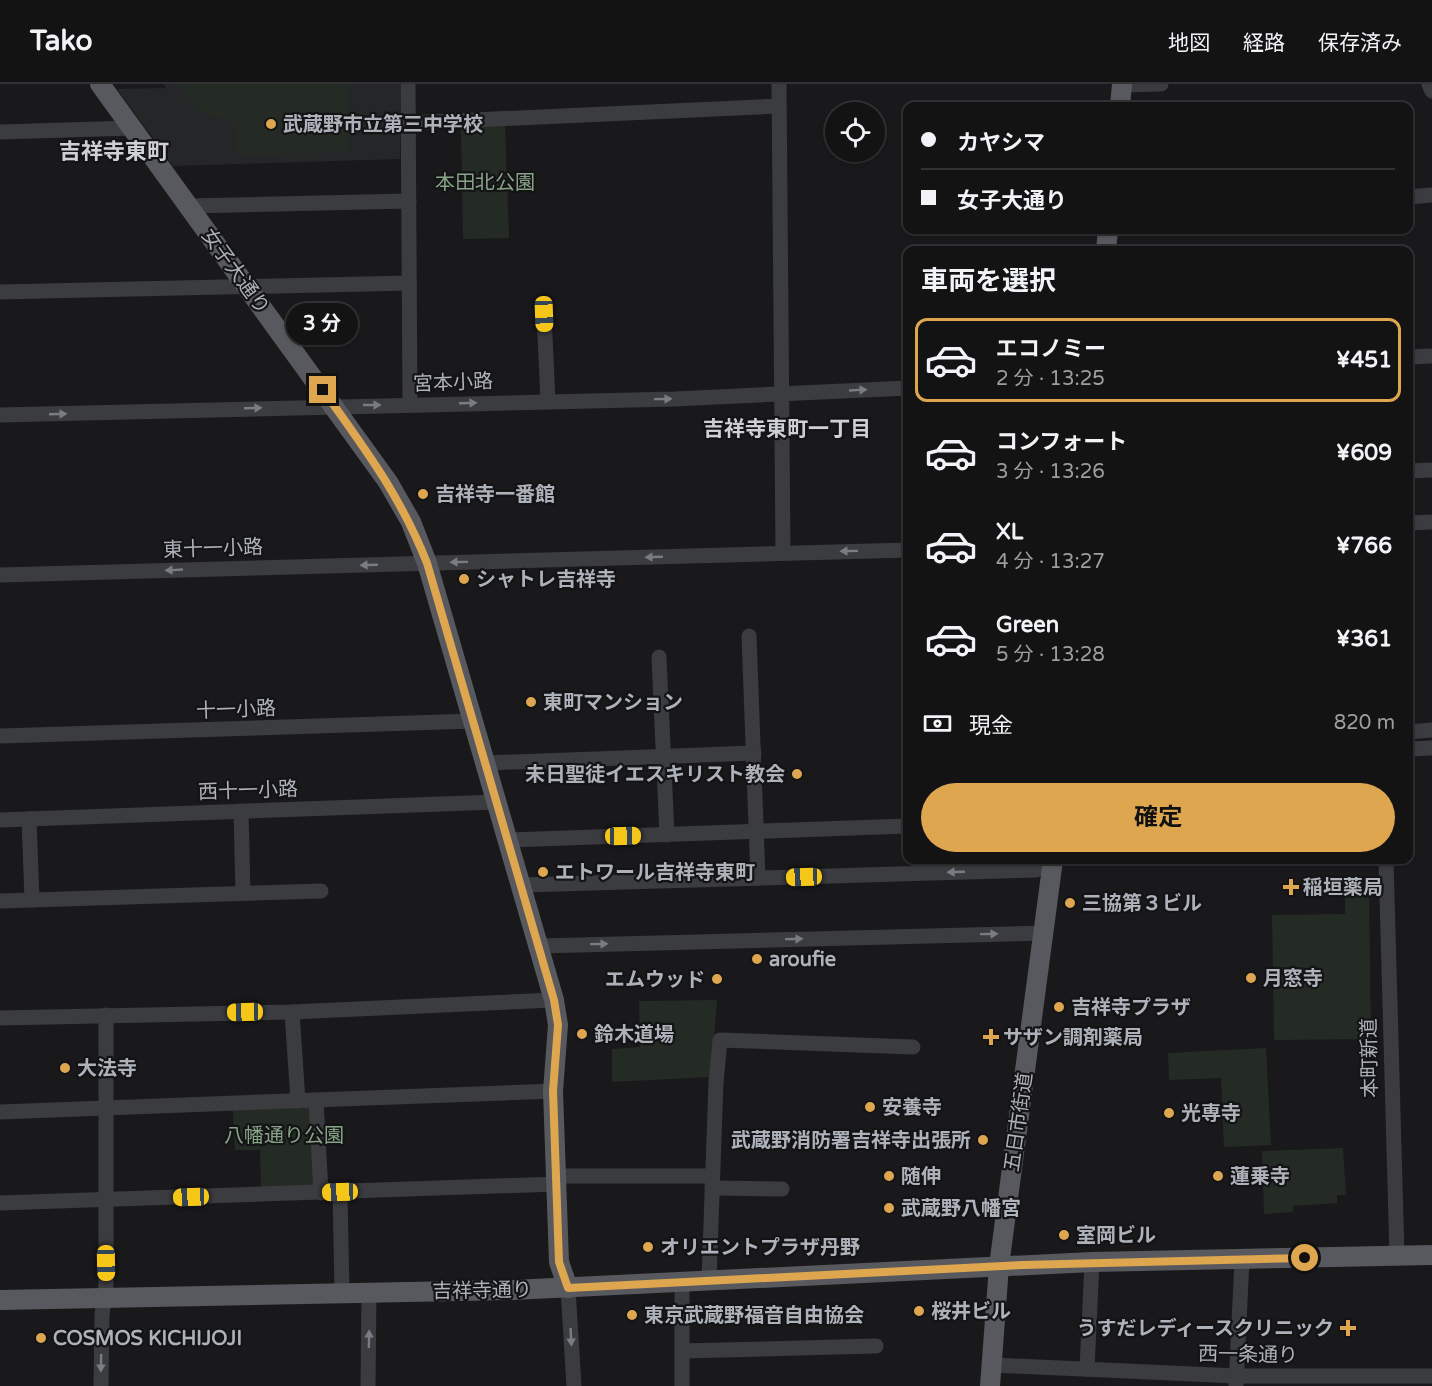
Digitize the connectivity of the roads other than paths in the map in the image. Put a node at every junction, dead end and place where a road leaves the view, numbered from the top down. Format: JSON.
{"nodes":[{"id":1,"x":100,"y":84,"type":"edge"},
{"id":2,"x":408,"y":84,"type":"edge"},
{"id":3,"x":779,"y":84,"type":"edge"},
{"id":4,"x":1161,"y":84,"type":"edge"},
{"id":5,"x":1429,"y":84,"type":"edge"},
{"id":6,"x":1122,"y":85,"type":"edge"},
{"id":7,"x":1432,"y":91,"type":"edge"},
{"id":8,"x":1120,"y":102,"type":"edge"},
{"id":9,"x":780,"y":106,"type":"junction"},
{"id":10,"x":408,"y":123,"type":"junction"},
{"id":11,"x":132,"y":128,"type":"junction"},
{"id":12,"x":0,"y":132,"type":"edge"},
{"id":13,"x":1432,"y":195,"type":"edge"},
{"id":14,"x":1413,"y":196,"type":"edge"},
{"id":15,"x":409,"y":201,"type":"junction"},
{"id":16,"x":188,"y":206,"type":"junction"},
{"id":17,"x":409,"y":283,"type":"junction"},
{"id":18,"x":247,"y":286,"type":"junction"},
{"id":19,"x":0,"y":292,"type":"edge"},
{"id":20,"x":544,"y":314,"type":"dead end"},
{"id":21,"x":1432,"y":356,"type":"edge"},
{"id":22,"x":1413,"y":357,"type":"edge"},
{"id":23,"x":903,"y":387,"type":"edge"},
{"id":24,"x":782,"y":393,"type":"junction"},
{"id":25,"x":548,"y":401,"type":"junction"},
{"id":26,"x":410,"y":404,"type":"junction"},
{"id":27,"x":334,"y":405,"type":"junction"},
{"id":28,"x":0,"y":415,"type":"edge"},
{"id":29,"x":1432,"y":470,"type":"edge"},
{"id":30,"x":1413,"y":471,"type":"edge"},
{"id":31,"x":1432,"y":522,"type":"edge"},
{"id":32,"x":1413,"y":523,"type":"edge"},
{"id":33,"x":903,"y":550,"type":"edge"},
{"id":34,"x":783,"y":553,"type":"junction"},
{"id":35,"x":427,"y":563,"type":"junction"},
{"id":36,"x":0,"y":575,"type":"edge"},
{"id":37,"x":749,"y":636,"type":"dead end"},
{"id":38,"x":659,"y":657,"type":"dead end"},
{"id":39,"x":474,"y":721,"type":"junction"},
{"id":40,"x":1432,"y":730,"type":"edge"},
{"id":41,"x":1413,"y":732,"type":"edge"},
{"id":42,"x":0,"y":736,"type":"edge"},
{"id":43,"x":1432,"y":748,"type":"edge"},
{"id":44,"x":1413,"y":749,"type":"edge"},
{"id":45,"x":754,"y":753,"type":"junction"},
{"id":46,"x":663,"y":757,"type":"junction"},
{"id":47,"x":486,"y":763,"type":"junction"},
{"id":48,"x":497,"y":802,"type":"junction"},
{"id":49,"x":241,"y":811,"type":"junction"},
{"id":50,"x":29,"y":819,"type":"junction"},
{"id":51,"x":0,"y":820,"type":"edge"},
{"id":52,"x":903,"y":826,"type":"edge"},
{"id":53,"x":756,"y":831,"type":"junction"},
{"id":54,"x":667,"y":835,"type":"junction"},
{"id":55,"x":509,"y":840,"type":"junction"},
{"id":56,"x":1052,"y":864,"type":"edge"},
{"id":57,"x":1386,"y":864,"type":"edge"},
{"id":58,"x":1035,"y":870,"type":"dead end"},
{"id":59,"x":758,"y":878,"type":"junction"},
{"id":60,"x":523,"y":885,"type":"junction"},
{"id":61,"x":321,"y":891,"type":"dead end"},
{"id":62,"x":243,"y":893,"type":"junction"},
{"id":63,"x":32,"y":900,"type":"junction"},
{"id":64,"x":0,"y":901,"type":"edge"},
{"id":65,"x":1043,"y":933,"type":"junction"},
{"id":66,"x":540,"y":946,"type":"junction"},
{"id":67,"x":554,"y":1000,"type":"junction"},
{"id":68,"x":292,"y":1012,"type":"junction"},
{"id":69,"x":106,"y":1015,"type":"junction"},
{"id":70,"x":0,"y":1018,"type":"edge"},
{"id":71,"x":913,"y":1047,"type":"dead end"},
{"id":72,"x":553,"y":1091,"type":"junction"},
{"id":73,"x":316,"y":1100,"type":"junction"},
{"id":74,"x":298,"y":1101,"type":"junction"},
{"id":75,"x":106,"y":1108,"type":"junction"},
{"id":76,"x":0,"y":1112,"type":"edge"},
{"id":77,"x":557,"y":1180,"type":"junction"},
{"id":78,"x":712,"y":1182,"type":"junction"},
{"id":79,"x":782,"y":1189,"type":"dead end"},
{"id":80,"x":340,"y":1192,"type":"junction"},
{"id":81,"x":321,"y":1193,"type":"junction"},
{"id":82,"x":105,"y":1199,"type":"junction"},
{"id":83,"x":0,"y":1203,"type":"edge"},
{"id":84,"x":1432,"y":1255,"type":"edge"},
{"id":85,"x":1397,"y":1256,"type":"junction"},
{"id":86,"x":1242,"y":1260,"type":"junction"},
{"id":87,"x":1092,"y":1262,"type":"junction"},
{"id":88,"x":999,"y":1266,"type":"junction"},
{"id":89,"x":709,"y":1280,"type":"junction"},
{"id":90,"x":682,"y":1282,"type":"junction"},
{"id":91,"x":568,"y":1288,"type":"junction"},
{"id":92,"x":342,"y":1292,"type":"junction"},
{"id":93,"x":369,"y":1292,"type":"junction"},
{"id":94,"x":105,"y":1298,"type":"junction"},
{"id":95,"x":0,"y":1300,"type":"edge"},
{"id":96,"x":876,"y":1346,"type":"dead end"},
{"id":97,"x":682,"y":1350,"type":"junction"},
{"id":98,"x":992,"y":1365,"type":"junction"},
{"id":99,"x":1087,"y":1369,"type":"junction"},
{"id":100,"x":1432,"y":1376,"type":"edge"},
{"id":101,"x":1237,"y":1381,"type":"edge"},
{"id":102,"x":101,"y":1386,"type":"edge"},
{"id":103,"x":368,"y":1386,"type":"edge"},
{"id":104,"x":574,"y":1386,"type":"edge"},
{"id":105,"x":682,"y":1386,"type":"edge"},
{"id":106,"x":990,"y":1386,"type":"edge"}],
"edges":[{"from":1,"to":11,"type":"main road","name":"女子大通り"},
{"from":2,"to":10,"type":"street"},
{"from":3,"to":9,"type":"street"},
{"from":4,"to":6,"type":"street"},
{"from":5,"to":7,"type":"street"},
{"from":6,"to":8,"type":"main road"},
{"from":9,"to":10,"type":"street"},
{"from":9,"to":24,"type":"street"},
{"from":10,"to":15,"type":"street"},
{"from":11,"to":12,"type":"street"},
{"from":11,"to":16,"type":"main road","name":"女子大通り"},
{"from":13,"to":14,"type":"street"},
{"from":15,"to":16,"type":"street"},
{"from":15,"to":17,"type":"street"},
{"from":16,"to":18,"type":"main road","name":"女子大通り"},
{"from":17,"to":18,"type":"street"},
{"from":17,"to":26,"type":"street"},
{"from":18,"to":19,"type":"street"},
{"from":18,"to":27,"type":"main road","name":"女子大通り"},
{"from":20,"to":25,"type":"street"},
{"from":21,"to":22,"type":"street"},
{"from":24,"to":23,"type":"street","name":"宮本小路","one_way":true},
{"from":25,"to":24,"type":"street","name":"宮本小路","one_way":true},
{"from":24,"to":34,"type":"street"},
{"from":26,"to":25,"type":"street","name":"宮本小路","one_way":true},
{"from":27,"to":26,"type":"street","name":"宮本小路","one_way":true},
{"from":28,"to":27,"type":"street","name":"宮本小路","one_way":true},
{"from":27,"to":35,"type":"main road","name":"女子大通り"},
{"from":29,"to":30,"type":"street"},
{"from":31,"to":32,"type":"street"},
{"from":33,"to":34,"type":"street","name":"東十一小路","one_way":true},
{"from":34,"to":35,"type":"street","name":"東十一小路","one_way":true},
{"from":35,"to":36,"type":"street","name":"東十一小路","one_way":true},
{"from":35,"to":39,"type":"main road","name":"女子大通り"},
{"from":37,"to":45,"type":"street"},
{"from":38,"to":46,"type":"street"},
{"from":39,"to":42,"type":"street","name":"十一小路"},
{"from":39,"to":47,"type":"main road","name":"女子大通り"},
{"from":40,"to":41,"type":"street"},
{"from":43,"to":44,"type":"street"},
{"from":45,"to":46,"type":"street"},
{"from":45,"to":53,"type":"street"},
{"from":46,"to":47,"type":"street"},
{"from":46,"to":54,"type":"street"},
{"from":47,"to":48,"type":"main road","name":"女子大通り"},
{"from":48,"to":49,"type":"street","name":"西十一小路"},
{"from":48,"to":55,"type":"main road","name":"女子大通り"},
{"from":49,"to":50,"type":"street","name":"西十一小路"},
{"from":49,"to":62,"type":"street"},
{"from":50,"to":51,"type":"street","name":"西十一小路"},
{"from":50,"to":63,"type":"street"},
{"from":52,"to":53,"type":"street"},
{"from":53,"to":54,"type":"street"},
{"from":53,"to":59,"type":"street"},
{"from":54,"to":55,"type":"street"},
{"from":55,"to":60,"type":"main road","name":"女子大通り"},
{"from":56,"to":65,"type":"main road","name":"五日市街道"},
{"from":57,"to":85,"type":"street","name":"本町新道"},
{"from":58,"to":59,"type":"street","one_way":true},
{"from":59,"to":60,"type":"street"},
{"from":60,"to":66,"type":"main road","name":"女子大通り"},
{"from":61,"to":62,"type":"street"},
{"from":62,"to":63,"type":"street"},
{"from":63,"to":64,"type":"street"},
{"from":66,"to":65,"type":"street","one_way":true},
{"from":65,"to":88,"type":"main road","name":"五日市街道"},
{"from":66,"to":67,"type":"main road","name":"女子大通り"},
{"from":67,"to":68,"type":"street"},
{"from":67,"to":72,"type":"main road","name":"女子大通り"},
{"from":68,"to":69,"type":"street"},
{"from":68,"to":74,"type":"street"},
{"from":69,"to":70,"type":"street"},
{"from":69,"to":75,"type":"street"},
{"from":71,"to":78,"type":"street"},
{"from":72,"to":73,"type":"street"},
{"from":72,"to":77,"type":"main road","name":"女子大通り"},
{"from":73,"to":74,"type":"street"},
{"from":73,"to":81,"type":"street"},
{"from":74,"to":75,"type":"street"},
{"from":75,"to":76,"type":"street"},
{"from":75,"to":82,"type":"street"},
{"from":77,"to":78,"type":"street"},
{"from":77,"to":80,"type":"street"},
{"from":77,"to":91,"type":"main road","name":"女子大通り"},
{"from":78,"to":79,"type":"street"},
{"from":78,"to":89,"type":"street"},
{"from":80,"to":81,"type":"street"},
{"from":80,"to":92,"type":"street"},
{"from":81,"to":82,"type":"street"},
{"from":82,"to":83,"type":"street"},
{"from":82,"to":94,"type":"street"},
{"from":84,"to":85,"type":"main road","name":"吉祥寺通り"},
{"from":85,"to":86,"type":"main road","name":"吉祥寺通り"},
{"from":86,"to":87,"type":"main road","name":"吉祥寺通り"},
{"from":86,"to":101,"type":"street"},
{"from":87,"to":88,"type":"main road","name":"吉祥寺通り"},
{"from":87,"to":99,"type":"street"},
{"from":88,"to":89,"type":"main road","name":"吉祥寺通り"},
{"from":88,"to":98,"type":"main road","name":"五日市街道"},
{"from":89,"to":90,"type":"main road","name":"吉祥寺通り"},
{"from":90,"to":91,"type":"main road","name":"吉祥寺通り"},
{"from":90,"to":97,"type":"street"},
{"from":91,"to":93,"type":"main road","name":"吉祥寺通り"},
{"from":91,"to":104,"type":"street","one_way":true},
{"from":92,"to":93,"type":"main road","name":"吉祥寺通り"},
{"from":92,"to":94,"type":"main road","name":"吉祥寺通り"},
{"from":103,"to":93,"type":"street","one_way":true},
{"from":94,"to":95,"type":"main road","name":"吉祥寺通り"},
{"from":94,"to":102,"type":"street","one_way":true},
{"from":96,"to":97,"type":"street"},
{"from":97,"to":105,"type":"street"},
{"from":98,"to":99,"type":"street","name":"西一条通り"},
{"from":98,"to":106,"type":"main road","name":"五日市街道"},
{"from":99,"to":101,"type":"street","name":"西一条通り"},
{"from":100,"to":101,"type":"street","name":"西一条通り"}]}
